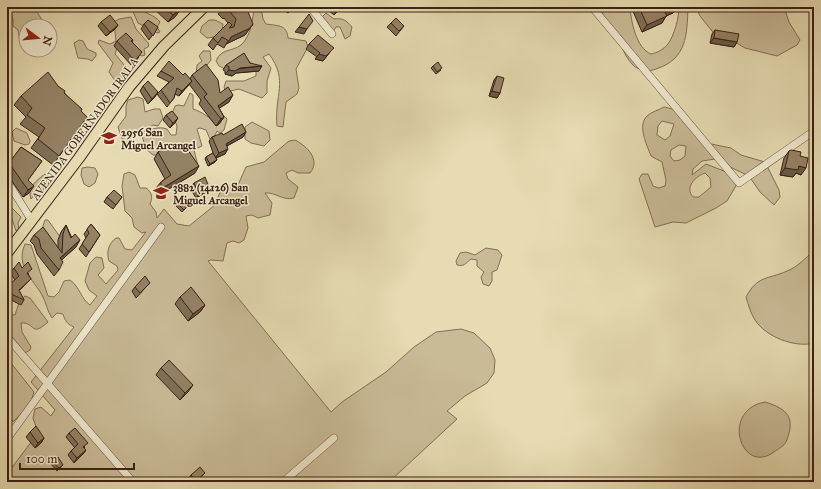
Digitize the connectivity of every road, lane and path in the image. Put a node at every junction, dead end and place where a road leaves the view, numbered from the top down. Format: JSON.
{"nodes":[{"id":1,"x":204,"y":7,"type":"edge"},
{"id":2,"x":310,"y":7,"type":"edge"},
{"id":3,"x":592,"y":7,"type":"edge"},
{"id":4,"x":332,"y":34,"type":"dead end"},
{"id":5,"x":814,"y":131,"type":"edge"},
{"id":6,"x":7,"y":181,"type":"edge"},
{"id":7,"x":32,"y":221,"type":"junction"},
{"id":8,"x":160,"y":227,"type":"dead end"},
{"id":9,"x":7,"y":254,"type":"edge"},
{"id":10,"x":7,"y":337,"type":"edge"},
{"id":11,"x":48,"y":383,"type":"junction"},
{"id":12,"x":334,"y":438,"type":"dead end"},
{"id":13,"x":7,"y":439,"type":"edge"},
{"id":14,"x":133,"y":482,"type":"edge"},
{"id":15,"x":283,"y":482,"type":"edge"}],
"edges":[{"from":1,"to":7,"type":"main road","name":"AVENIDA GOBERNADOR IRALA"},
{"from":2,"to":4,"type":"street"},
{"from":3,"to":5,"type":"street"},
{"from":6,"to":7,"type":"street"},
{"from":7,"to":9,"type":"main road","name":"AVENIDA GOBERNADOR IRALA"},
{"from":8,"to":11,"type":"street"},
{"from":10,"to":11,"type":"street"},
{"from":11,"to":13,"type":"street"},
{"from":11,"to":14,"type":"street"},
{"from":12,"to":15,"type":"street"}]}
